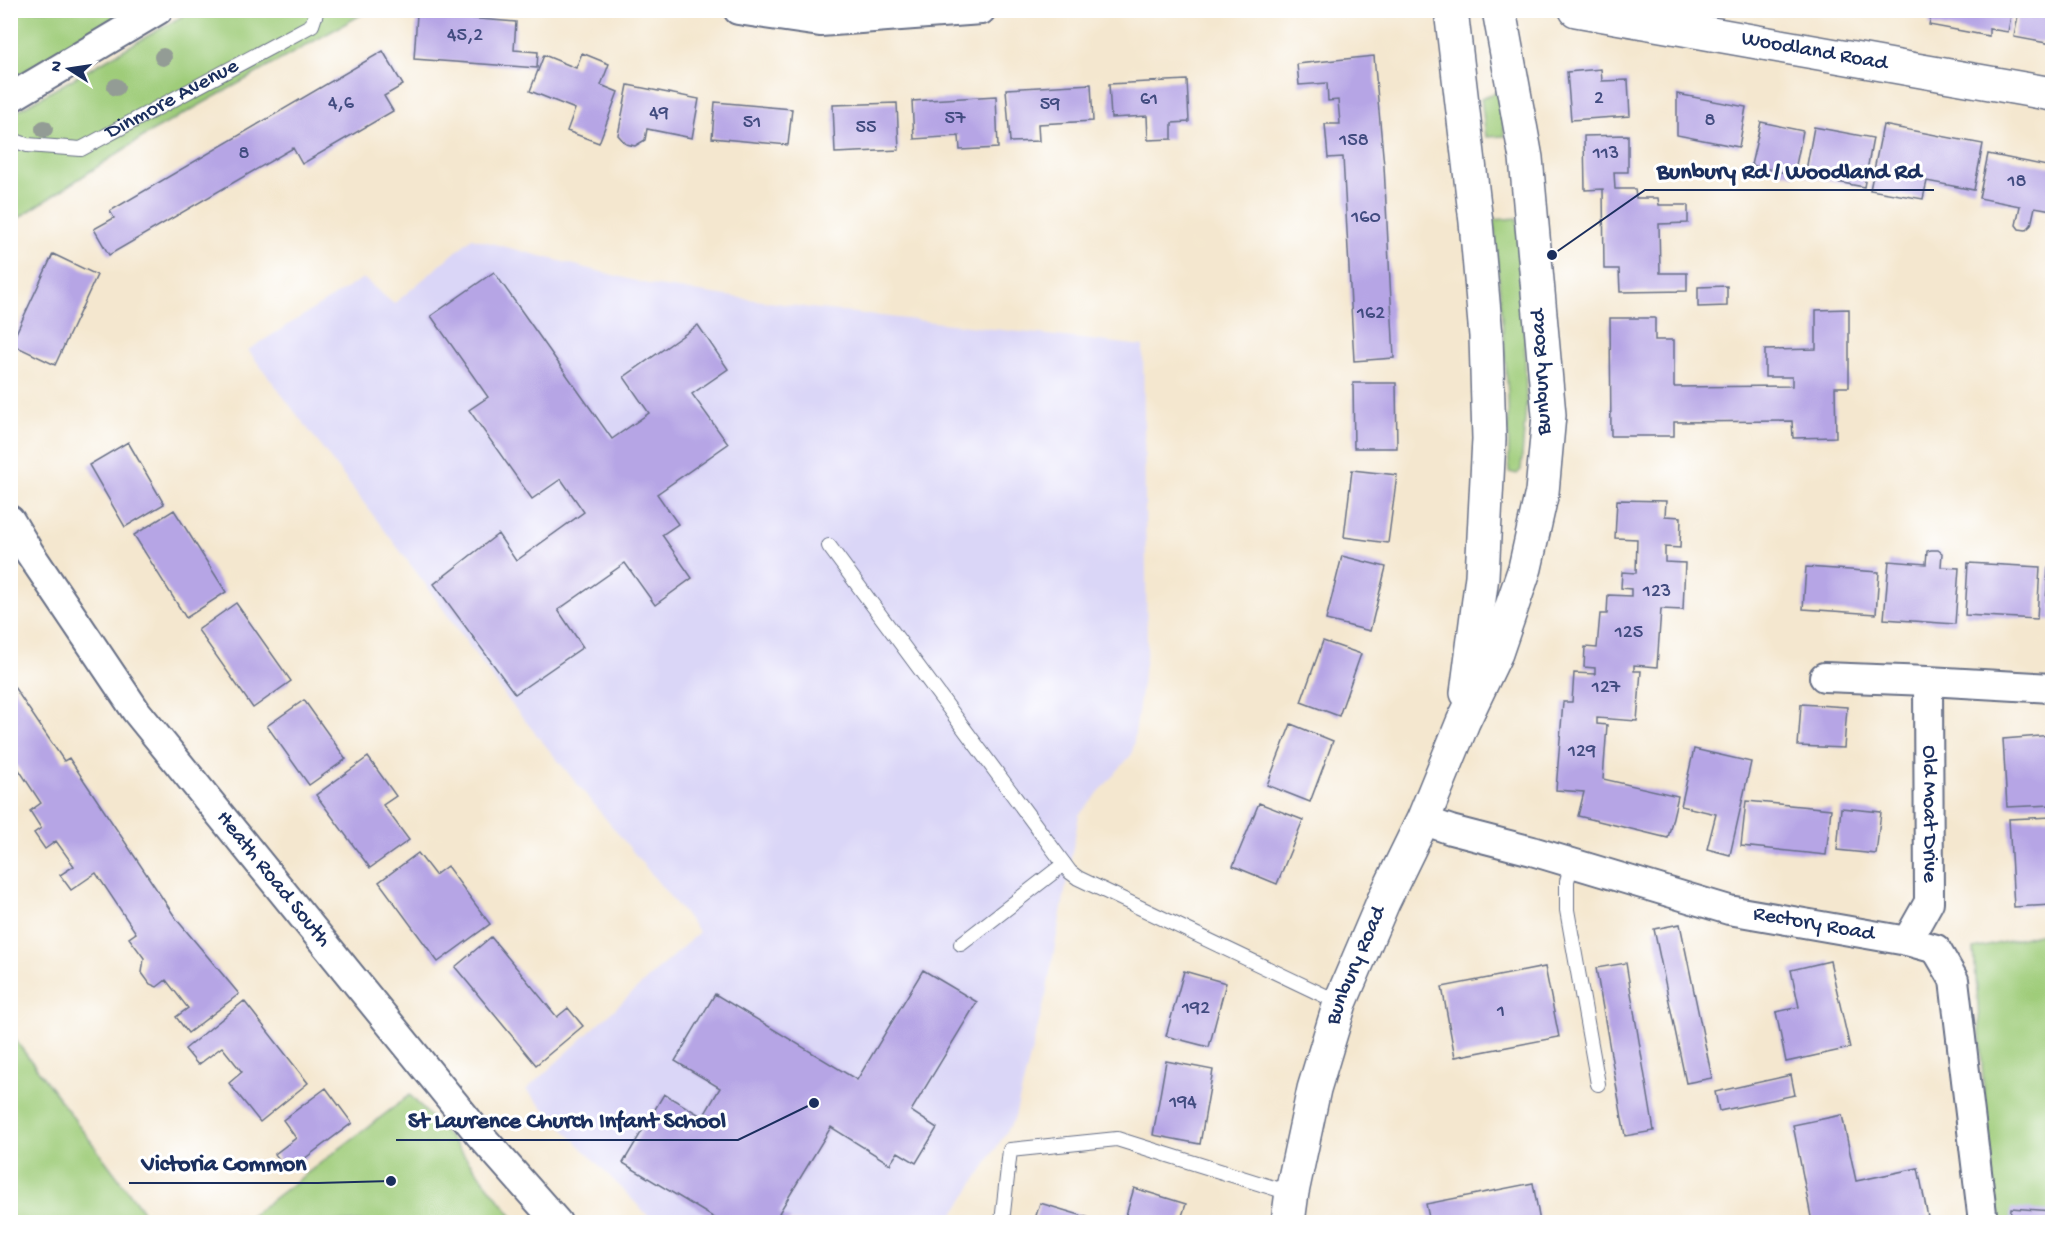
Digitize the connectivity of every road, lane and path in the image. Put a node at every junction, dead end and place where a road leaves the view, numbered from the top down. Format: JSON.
{"nodes":[{"id":1,"x":158,"y":10,"type":"edge"},
{"id":2,"x":317,"y":10,"type":"edge"},
{"id":3,"x":738,"y":10,"type":"edge"},
{"id":4,"x":981,"y":10,"type":"edge"},
{"id":5,"x":1450,"y":10,"type":"edge"},
{"id":6,"x":1499,"y":10,"type":"edge"},
{"id":7,"x":1576,"y":10,"type":"edge"},
{"id":8,"x":2052,"y":94,"type":"edge"},
{"id":9,"x":10,"y":98,"type":"edge"},
{"id":10,"x":10,"y":140,"type":"edge"},
{"id":11,"x":10,"y":520,"type":"edge"},
{"id":12,"x":829,"y":546,"type":"dead end"},
{"id":13,"x":1824,"y":677,"type":"dead end"},
{"id":14,"x":1928,"y":681,"type":"junction"},
{"id":15,"x":2052,"y":688,"type":"edge"},
{"id":16,"x":1463,"y":722,"type":"junction"},
{"id":17,"x":1423,"y":820,"type":"junction"},
{"id":18,"x":1572,"y":863,"type":"junction"},
{"id":19,"x":1064,"y":864,"type":"junction"},
{"id":20,"x":1907,"y":941,"type":"junction"},
{"id":21,"x":961,"y":944,"type":"dead end"},
{"id":22,"x":1340,"y":1003,"type":"junction"},
{"id":23,"x":1598,"y":1084,"type":"dead end"},
{"id":24,"x":1290,"y":1208,"type":"edge"},
{"id":25,"x":557,"y":1222,"type":"edge"},
{"id":26,"x":1002,"y":1222,"type":"edge"},
{"id":27,"x":1983,"y":1222,"type":"edge"}],
"edges":[{"from":1,"to":9,"type":"street"},
{"from":2,"to":10,"type":"lane","name":"Dinmore Avenue"},
{"from":3,"to":4,"type":"street"},
{"from":5,"to":16,"type":"main road","name":"Bunbury Road"},
{"from":6,"to":16,"type":"main road","name":"Bunbury Road"},
{"from":7,"to":8,"type":"main road","name":"Woodland Road"},
{"from":11,"to":25,"type":"street","name":"Heath Road South"},
{"from":12,"to":19,"type":"lane"},
{"from":13,"to":14,"type":"street"},
{"from":14,"to":15,"type":"street"},
{"from":14,"to":20,"type":"street","name":"Old Moat Drive"},
{"from":16,"to":17,"type":"main road","name":"Bunbury Road"},
{"from":17,"to":18,"type":"street","name":"Rectory Road"},
{"from":17,"to":22,"type":"main road","name":"Bunbury Road"},
{"from":18,"to":20,"type":"street","name":"Rectory Road"},
{"from":18,"to":23,"type":"lane"},
{"from":19,"to":21,"type":"lane"},
{"from":19,"to":22,"type":"lane"},
{"from":20,"to":27,"type":"street","name":"Rectory Road"},
{"from":22,"to":24,"type":"main road","name":"Bunbury Road"},
{"from":24,"to":26,"type":"lane"}]}
